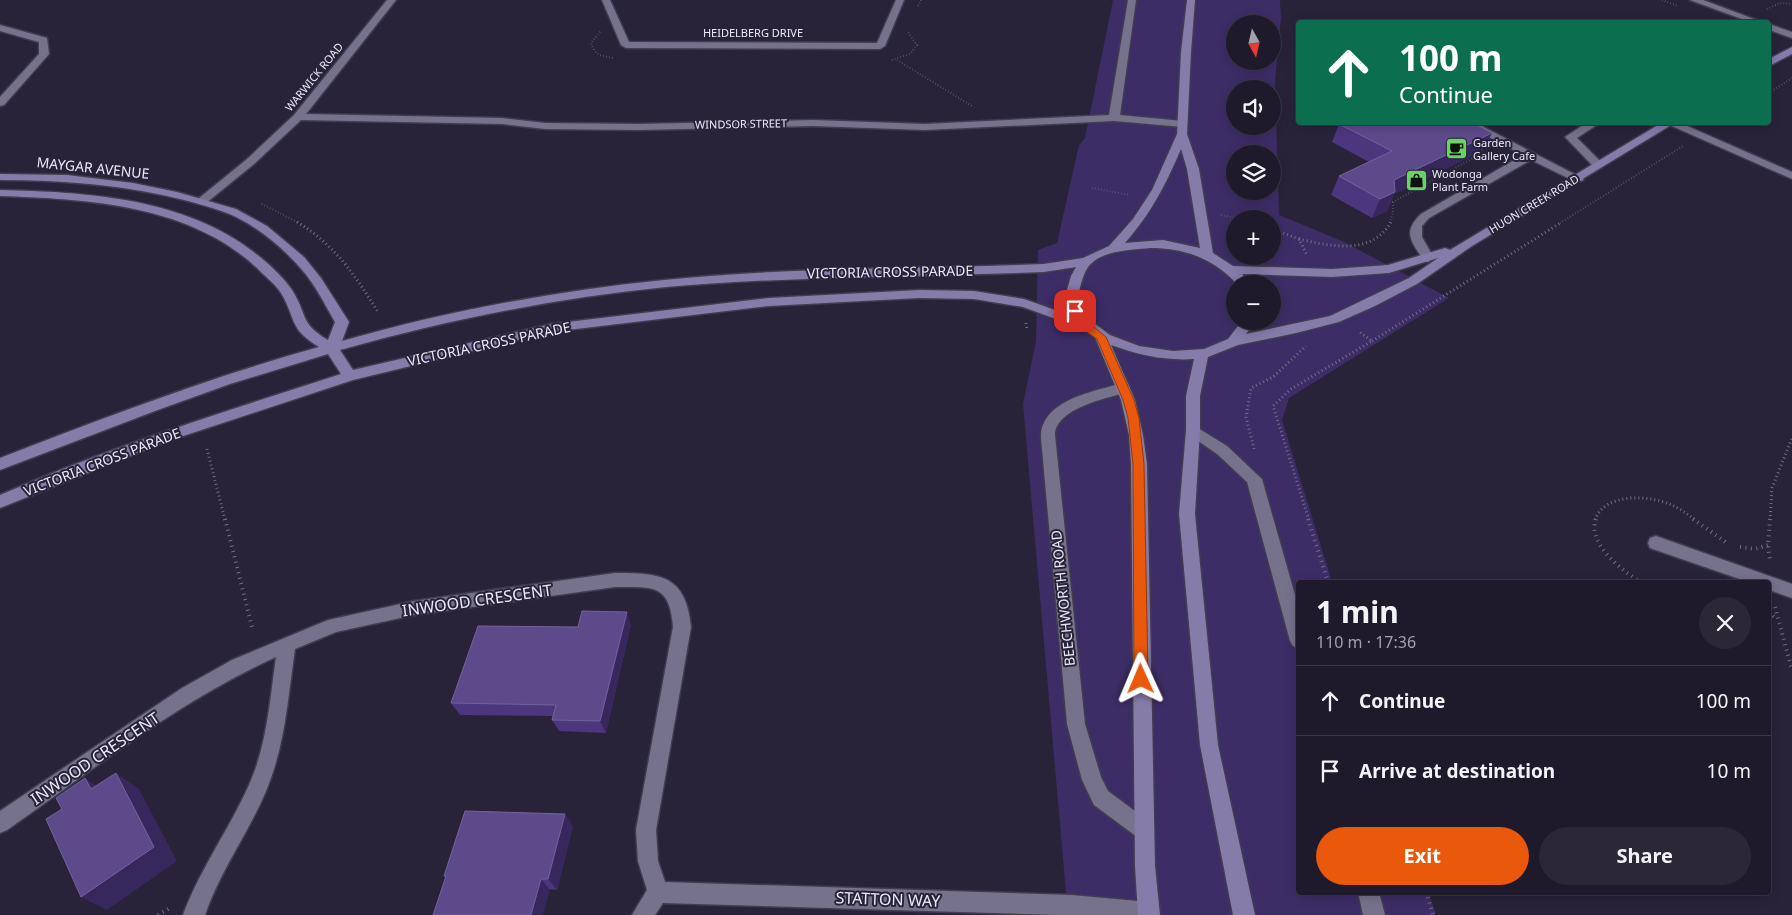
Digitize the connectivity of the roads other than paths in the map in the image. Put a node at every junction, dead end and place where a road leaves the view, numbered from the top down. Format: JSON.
{"nodes":[{"id":1,"x":392,"y":0,"type":"edge"},
{"id":2,"x":606,"y":0,"type":"edge"},
{"id":3,"x":900,"y":0,"type":"edge"},
{"id":4,"x":1132,"y":0,"type":"edge"},
{"id":5,"x":1191,"y":0,"type":"edge"},
{"id":6,"x":1694,"y":0,"type":"edge"},
{"id":7,"x":1751,"y":20,"type":"edge"},
{"id":8,"x":0,"y":28,"type":"edge"},
{"id":9,"x":1771,"y":28,"type":"edge"},
{"id":10,"x":1792,"y":35,"type":"edge"},
{"id":11,"x":1792,"y":50,"type":"edge"},
{"id":12,"x":1771,"y":62,"type":"edge"},
{"id":13,"x":0,"y":102,"type":"edge"},
{"id":14,"x":298,"y":117,"type":"junction"},
{"id":15,"x":1114,"y":118,"type":"junction"},
{"id":16,"x":1471,"y":125,"type":"edge"},
{"id":17,"x":1591,"y":125,"type":"edge"},
{"id":18,"x":1667,"y":125,"type":"edge"},
{"id":19,"x":1676,"y":125,"type":"edge"},
{"id":20,"x":1183,"y":129,"type":"junction"},
{"id":21,"x":1530,"y":156,"type":"junction"},
{"id":22,"x":1598,"y":164,"type":"junction"},
{"id":23,"x":1792,"y":176,"type":"edge"},
{"id":24,"x":0,"y":177,"type":"edge"},
{"id":25,"x":1578,"y":178,"type":"junction"},
{"id":26,"x":0,"y":193,"type":"edge"},
{"id":27,"x":202,"y":201,"type":"junction"},
{"id":28,"x":175,"y":216,"type":"junction"},
{"id":29,"x":1468,"y":243,"type":"junction"},
{"id":30,"x":1114,"y":250,"type":"junction"},
{"id":31,"x":1207,"y":254,"type":"junction"},
{"id":32,"x":1428,"y":258,"type":"junction"},
{"id":33,"x":1087,"y":261,"type":"junction"},
{"id":34,"x":1232,"y":270,"type":"junction"},
{"id":35,"x":1236,"y":275,"type":"edge"},
{"id":36,"x":1085,"y":326,"type":"junction"},
{"id":37,"x":1245,"y":330,"type":"edge"},
{"id":38,"x":1101,"y":337,"type":"junction"},
{"id":39,"x":1236,"y":341,"type":"junction"},
{"id":40,"x":332,"y":349,"type":"junction"},
{"id":41,"x":1202,"y":354,"type":"junction"},
{"id":42,"x":350,"y":376,"type":"junction"},
{"id":43,"x":1123,"y":388,"type":"junction"},
{"id":44,"x":1193,"y":430,"type":"junction"},
{"id":45,"x":0,"y":464,"type":"edge"},
{"id":46,"x":0,"y":502,"type":"edge"},
{"id":47,"x":1656,"y":543,"type":"dead end"},
{"id":48,"x":1761,"y":580,"type":"edge"},
{"id":49,"x":1771,"y":584,"type":"edge"},
{"id":50,"x":1792,"y":591,"type":"edge"},
{"id":51,"x":1296,"y":630,"type":"edge"},
{"id":52,"x":287,"y":644,"type":"junction"},
{"id":53,"x":0,"y":823,"type":"edge"},
{"id":54,"x":1144,"y":830,"type":"junction"},
{"id":55,"x":658,"y":892,"type":"junction"},
{"id":56,"x":1369,"y":895,"type":"edge"},
{"id":57,"x":1149,"y":914,"type":"edge"},
{"id":58,"x":194,"y":915,"type":"edge"},
{"id":59,"x":642,"y":915,"type":"edge"},
{"id":60,"x":1244,"y":915,"type":"edge"},
{"id":61,"x":1374,"y":915,"type":"edge"}],
"edges":[{"from":1,"to":14,"type":"street","name":"WARWICK ROAD"},
{"from":2,"to":3,"type":"street","name":"HEIDELBERG DRIVE"},
{"from":4,"to":15,"type":"street"},
{"from":5,"to":20,"type":"main road"},
{"from":6,"to":7,"type":"street"},
{"from":8,"to":13,"type":"street"},
{"from":9,"to":10,"type":"street"},
{"from":11,"to":12,"type":"main road"},
{"from":14,"to":15,"type":"street","name":"WINDSOR STREET"},
{"from":14,"to":27,"type":"street","name":"WARWICK ROAD"},
{"from":15,"to":20,"type":"street","name":"WINDSOR STREET"},
{"from":16,"to":21,"type":"street"},
{"from":17,"to":22,"type":"street"},
{"from":18,"to":22,"type":"main road","name":"HUON CREEK ROAD"},
{"from":19,"to":23,"type":"street"},
{"from":20,"to":30,"type":"main road"},
{"from":20,"to":31,"type":"main road"},
{"from":21,"to":25,"type":"street"},
{"from":21,"to":32,"type":"street"},
{"from":22,"to":25,"type":"main road","name":"HUON CREEK ROAD"},
{"from":24,"to":27,"type":"main road","name":"MAYGAR AVENUE"},
{"from":25,"to":29,"type":"main road","name":"HUON CREEK ROAD"},
{"from":26,"to":28,"type":"main road"},
{"from":27,"to":28,"type":"main road"},
{"from":27,"to":40,"type":"main road","name":"MAYGAR AVENUE"},
{"from":28,"to":40,"type":"main road"},
{"from":29,"to":32,"type":"main road","name":"HUON CREEK ROAD"},
{"from":29,"to":39,"type":"main road","name":"HUON CREEK ROAD"},
{"from":30,"to":31,"type":"main road","name":"VICTORIA CROSS PARADE"},
{"from":30,"to":33,"type":"main road","name":"VICTORIA CROSS PARADE"},
{"from":31,"to":34,"type":"main road","name":"VICTORIA CROSS PARADE"},
{"from":32,"to":34,"type":"main road","name":"HUON CREEK ROAD"},
{"from":33,"to":36,"type":"main road"},
{"from":33,"to":40,"type":"main road","name":"VICTORIA CROSS PARADE"},
{"from":34,"to":35,"type":"main road"},
{"from":36,"to":38,"type":"main road","name":"VICTORIA CROSS PARADE"},
{"from":36,"to":42,"type":"main road","name":"VICTORIA CROSS PARADE"},
{"from":37,"to":39,"type":"main road"},
{"from":38,"to":41,"type":"main road","name":"VICTORIA CROSS PARADE"},
{"from":38,"to":43,"type":"main road"},
{"from":39,"to":41,"type":"main road","name":"HUON CREEK ROAD"},
{"from":40,"to":42,"type":"main road"},
{"from":40,"to":45,"type":"main road","name":"VICTORIA CROSS PARADE"},
{"from":41,"to":44,"type":"main road"},
{"from":42,"to":46,"type":"main road","name":"VICTORIA CROSS PARADE"},
{"from":43,"to":54,"type":"main road"},
{"from":43,"to":54,"type":"street","name":"BEECHWORTH ROAD"},
{"from":44,"to":51,"type":"street"},
{"from":44,"to":60,"type":"main road"},
{"from":47,"to":48,"type":"street"},
{"from":49,"to":50,"type":"street"},
{"from":52,"to":53,"type":"street","name":"INWOOD CRESCENT"},
{"from":52,"to":55,"type":"street","name":"INWOOD CRESCENT"},
{"from":52,"to":58,"type":"street"},
{"from":54,"to":57,"type":"main road"},
{"from":55,"to":57,"type":"street","name":"STATTON WAY"},
{"from":55,"to":59,"type":"street"},
{"from":56,"to":61,"type":"street"}]}
